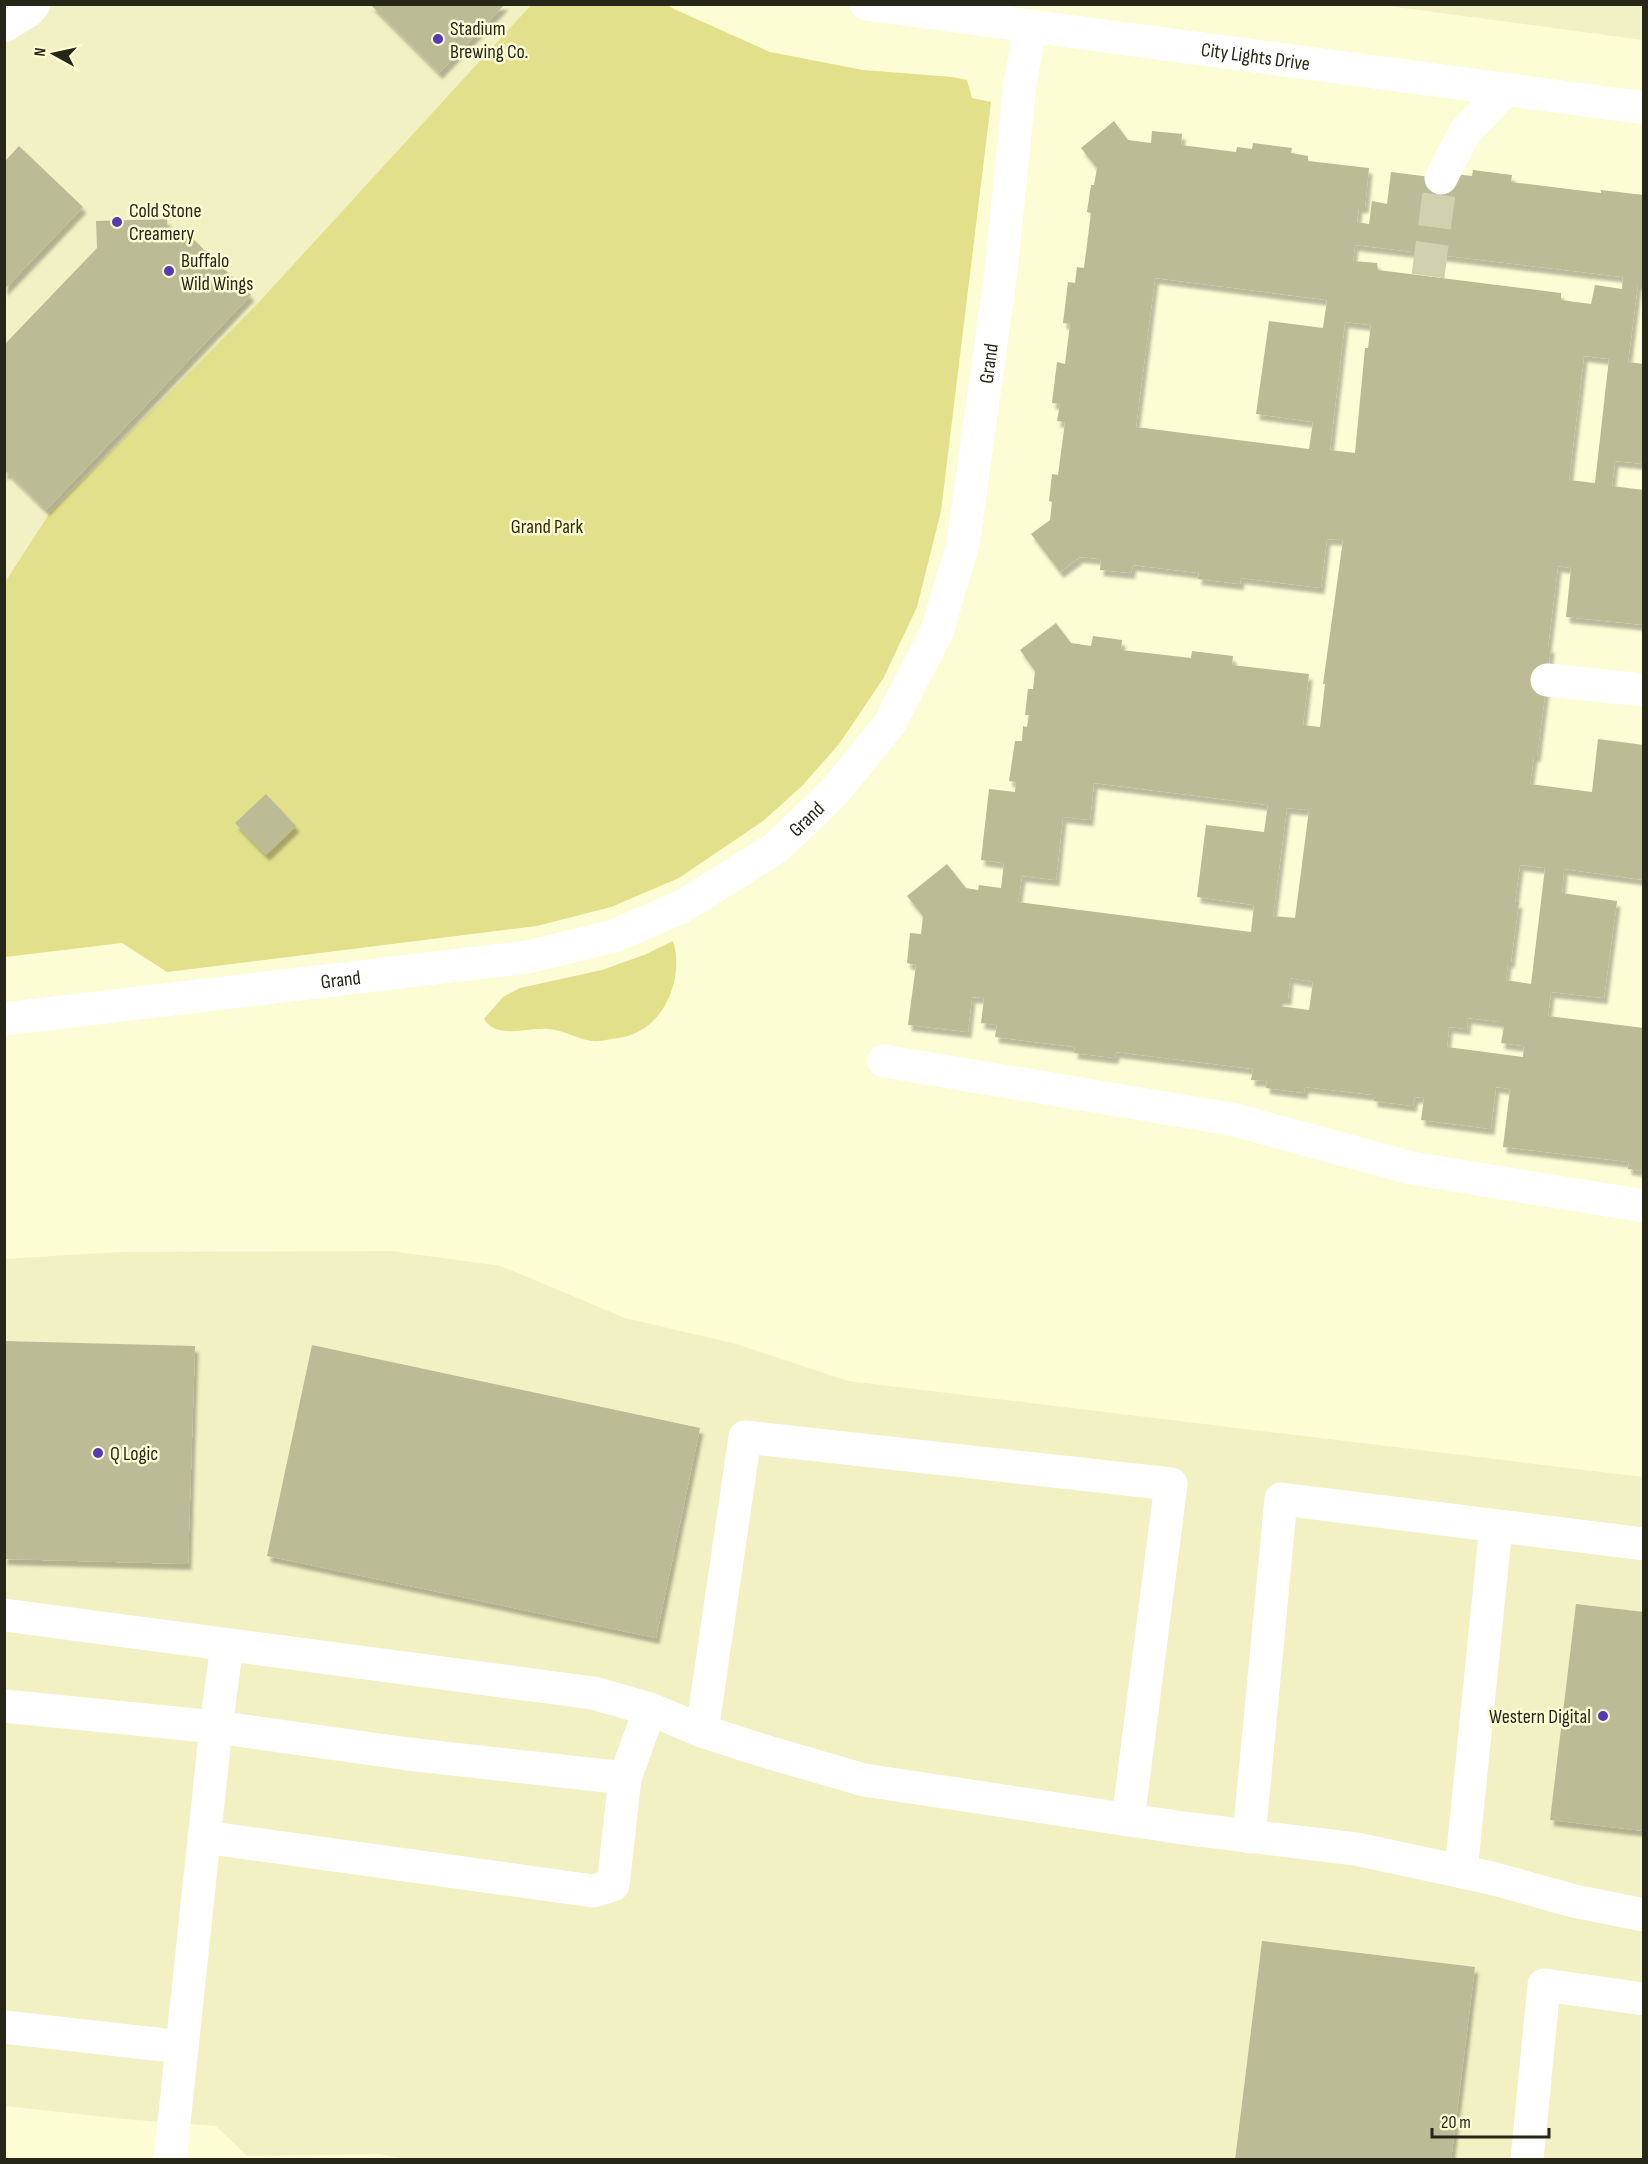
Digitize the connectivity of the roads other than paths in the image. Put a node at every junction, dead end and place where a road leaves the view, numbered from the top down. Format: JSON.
{"nodes":[{"id":1,"x":34,"y":4,"type":"edge"},
{"id":2,"x":866,"y":4,"type":"edge"},
{"id":3,"x":4,"y":26,"type":"edge"},
{"id":4,"x":1030,"y":27,"type":"junction"},
{"id":5,"x":1506,"y":90,"type":"junction"},
{"id":6,"x":1644,"y":108,"type":"edge"},
{"id":7,"x":1441,"y":178,"type":"tunnel mouth"},
{"id":8,"x":1547,"y":680,"type":"dead end"},
{"id":9,"x":1644,"y":690,"type":"edge"},
{"id":10,"x":4,"y":1019,"type":"edge"},
{"id":11,"x":884,"y":1061,"type":"dead end"},
{"id":12,"x":1644,"y":1206,"type":"edge"},
{"id":13,"x":1496,"y":1526,"type":"junction"},
{"id":14,"x":1644,"y":1544,"type":"edge"},
{"id":15,"x":4,"y":1615,"type":"edge"},
{"id":16,"x":227,"y":1645,"type":"junction"},
{"id":17,"x":4,"y":1706,"type":"edge"},
{"id":18,"x":650,"y":1709,"type":"junction"},
{"id":19,"x":216,"y":1727,"type":"junction"},
{"id":20,"x":702,"y":1731,"type":"junction"},
{"id":21,"x":625,"y":1778,"type":"junction"},
{"id":22,"x":1128,"y":1820,"type":"junction"},
{"id":23,"x":204,"y":1837,"type":"junction"},
{"id":24,"x":1249,"y":1837,"type":"junction"},
{"id":25,"x":1461,"y":1871,"type":"junction"},
{"id":26,"x":1644,"y":1915,"type":"edge"},
{"id":27,"x":1644,"y":1999,"type":"edge"},
{"id":28,"x":4,"y":2027,"type":"edge"},
{"id":29,"x":182,"y":2047,"type":"junction"},
{"id":30,"x":170,"y":2160,"type":"edge"},
{"id":31,"x":1527,"y":2160,"type":"edge"}],
"edges":[{"from":1,"to":3,"type":"street"},
{"from":2,"to":4,"type":"street","name":"City Lights Drive"},
{"from":4,"to":5,"type":"street","name":"City Lights Drive"},
{"from":4,"to":10,"type":"street","name":"Grand"},
{"from":5,"to":6,"type":"street","name":"City Lights Drive"},
{"from":5,"to":7,"type":"street"},
{"from":8,"to":9,"type":"street"},
{"from":11,"to":12,"type":"street"},
{"from":13,"to":14,"type":"street"},
{"from":13,"to":24,"type":"street"},
{"from":13,"to":25,"type":"street"},
{"from":15,"to":16,"type":"street"},
{"from":16,"to":18,"type":"street"},
{"from":16,"to":19,"type":"street"},
{"from":17,"to":19,"type":"street"},
{"from":18,"to":20,"type":"street"},
{"from":18,"to":21,"type":"street"},
{"from":19,"to":21,"type":"street"},
{"from":19,"to":23,"type":"street"},
{"from":20,"to":22,"type":"street"},
{"from":20,"to":22,"type":"street"},
{"from":21,"to":23,"type":"street"},
{"from":22,"to":24,"type":"street"},
{"from":23,"to":29,"type":"street"},
{"from":24,"to":25,"type":"street"},
{"from":25,"to":26,"type":"street"},
{"from":27,"to":31,"type":"street"},
{"from":28,"to":29,"type":"street"},
{"from":29,"to":30,"type":"street"}]}
